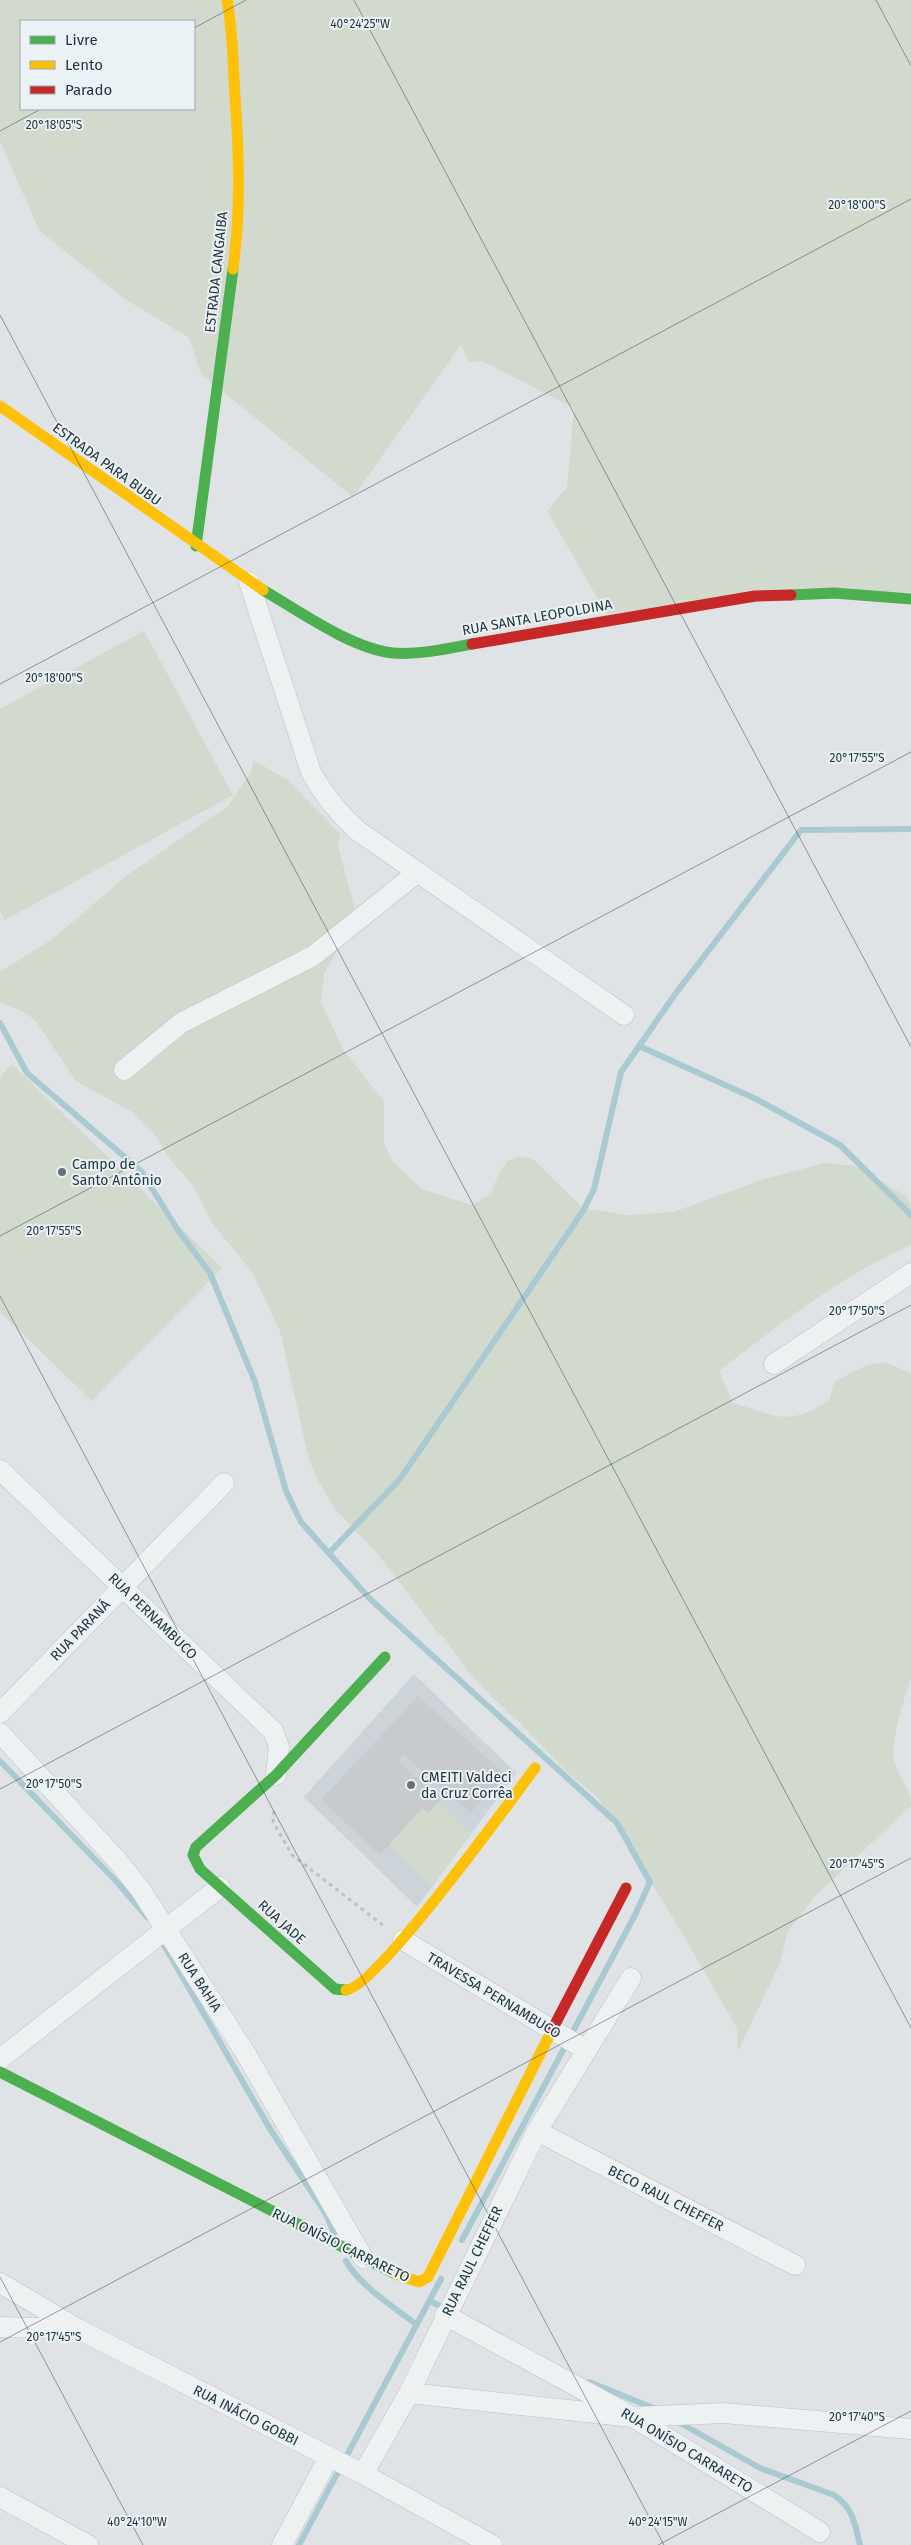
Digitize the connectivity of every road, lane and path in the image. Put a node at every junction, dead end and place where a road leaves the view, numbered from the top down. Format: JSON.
{"nodes":[{"id":1,"x":227,"y":0,"type":"edge"},
{"id":2,"x":0,"y":406,"type":"edge"},
{"id":3,"x":196,"y":546,"type":"junction"},
{"id":4,"x":249,"y":582,"type":"junction"},
{"id":5,"x":911,"y":599,"type":"edge"},
{"id":6,"x":418,"y":872,"type":"junction"},
{"id":7,"x":624,"y":1015,"type":"dead end"},
{"id":8,"x":124,"y":1070,"type":"dead end"},
{"id":9,"x":911,"y":1273,"type":"edge"},
{"id":10,"x":774,"y":1364,"type":"dead end"},
{"id":11,"x":0,"y":1470,"type":"edge"},
{"id":12,"x":224,"y":1484,"type":"dead end"},
{"id":13,"x":122,"y":1586,"type":"junction"},
{"id":14,"x":385,"y":1657,"type":"dead end"},
{"id":15,"x":0,"y":1712,"type":"edge"},
{"id":16,"x":0,"y":1733,"type":"edge"},
{"id":17,"x":535,"y":1768,"type":"dead end"},
{"id":18,"x":276,"y":1775,"type":"junction"},
{"id":19,"x":220,"y":1886,"type":"junction"},
{"id":20,"x":626,"y":1888,"type":"dead end"},
{"id":21,"x":166,"y":1928,"type":"junction"},
{"id":22,"x":403,"y":1940,"type":"junction"},
{"id":23,"x":631,"y":1978,"type":"dead end"},
{"id":24,"x":559,"y":2034,"type":"junction"},
{"id":25,"x":586,"y":2050,"type":"junction"},
{"id":26,"x":0,"y":2059,"type":"edge"},
{"id":27,"x":0,"y":2072,"type":"edge"},
{"id":28,"x":536,"y":2131,"type":"junction"},
{"id":29,"x":360,"y":2257,"type":"junction"},
{"id":30,"x":795,"y":2265,"type":"dead end"},
{"id":31,"x":0,"y":2283,"type":"edge"},
{"id":32,"x":445,"y":2315,"type":"junction"},
{"id":33,"x":0,"y":2326,"type":"edge"},
{"id":34,"x":78,"y":2329,"type":"junction"},
{"id":35,"x":409,"y":2393,"type":"junction"},
{"id":36,"x":642,"y":2416,"type":"junction"},
{"id":37,"x":911,"y":2429,"type":"edge"},
{"id":38,"x":329,"y":2458,"type":"junction"},
{"id":39,"x":363,"y":2474,"type":"junction"},
{"id":40,"x":0,"y":2498,"type":"edge"},
{"id":41,"x":820,"y":2532,"type":"dead end"},
{"id":42,"x":88,"y":2545,"type":"edge"},
{"id":43,"x":282,"y":2545,"type":"edge"},
{"id":44,"x":492,"y":2545,"type":"edge"}],
"edges":[{"from":1,"to":3,"type":"street","name":"ESTRADA CANGAIBA"},
{"from":2,"to":3,"type":"street","name":"ESTRADA PARA BUBU"},
{"from":3,"to":4,"type":"street","name":"RUA SANTA LEOPOLDINA"},
{"from":4,"to":5,"type":"street","name":"RUA SANTA LEOPOLDINA"},
{"from":4,"to":6,"type":"street"},
{"from":6,"to":7,"type":"street"},
{"from":6,"to":8,"type":"street"},
{"from":9,"to":10,"type":"street"},
{"from":11,"to":13,"type":"street","name":"RUA PERNAMBUCO"},
{"from":12,"to":13,"type":"street","name":"RUA PARANÁ"},
{"from":13,"to":15,"type":"street","name":"RUA PARANÁ"},
{"from":13,"to":18,"type":"street","name":"RUA PERNAMBUCO"},
{"from":14,"to":18,"type":"street","name":"RUA JADE"},
{"from":16,"to":21,"type":"street","name":"RUA BAHIA"},
{"from":17,"to":22,"type":"street","name":"RUA JADE"},
{"from":18,"to":19,"type":"street","name":"RUA JADE"},
{"from":18,"to":22,"type":"path"},
{"from":19,"to":21,"type":"street"},
{"from":19,"to":22,"type":"street","name":"RUA JADE"},
{"from":20,"to":24,"type":"street","name":"RUA ONÍSIO CARRARETO"},
{"from":21,"to":26,"type":"street"},
{"from":21,"to":29,"type":"street","name":"RUA BAHIA"},
{"from":22,"to":24,"type":"street","name":"TRAVESSA PERNAMBUCO"},
{"from":23,"to":25,"type":"street","name":"RUA RAUL CHEFFER"},
{"from":24,"to":25,"type":"street","name":"TRAVESSA PERNAMBUCO"},
{"from":24,"to":29,"type":"street","name":"RUA ONÍSIO CARRARETO"},
{"from":25,"to":28,"type":"street","name":"RUA RAUL CHEFFER"},
{"from":27,"to":29,"type":"street","name":"RUA ONÍSIO CARRARETO"},
{"from":28,"to":30,"type":"street","name":"BECO RAUL CHEFFER"},
{"from":28,"to":32,"type":"street","name":"RUA RAUL CHEFFER"},
{"from":31,"to":34,"type":"street","name":"RUA INÁCIO GOBBI"},
{"from":32,"to":35,"type":"street","name":"RUA RAUL CHEFFER"},
{"from":32,"to":36,"type":"street","name":"RUA ONÍSIO CARRARETO"},
{"from":33,"to":34,"type":"street"},
{"from":34,"to":38,"type":"street","name":"RUA INÁCIO GOBBI"},
{"from":35,"to":36,"type":"street"},
{"from":35,"to":39,"type":"street","name":"RUA RAUL CHEFFER"},
{"from":36,"to":37,"type":"street"},
{"from":36,"to":41,"type":"street","name":"RUA ONÍSIO CARRARETO"},
{"from":38,"to":39,"type":"street","name":"RUA INÁCIO GOBBI"},
{"from":38,"to":43,"type":"street"},
{"from":39,"to":44,"type":"street","name":"RUA INÁCIO GOBBI"},
{"from":40,"to":42,"type":"street"}]}
